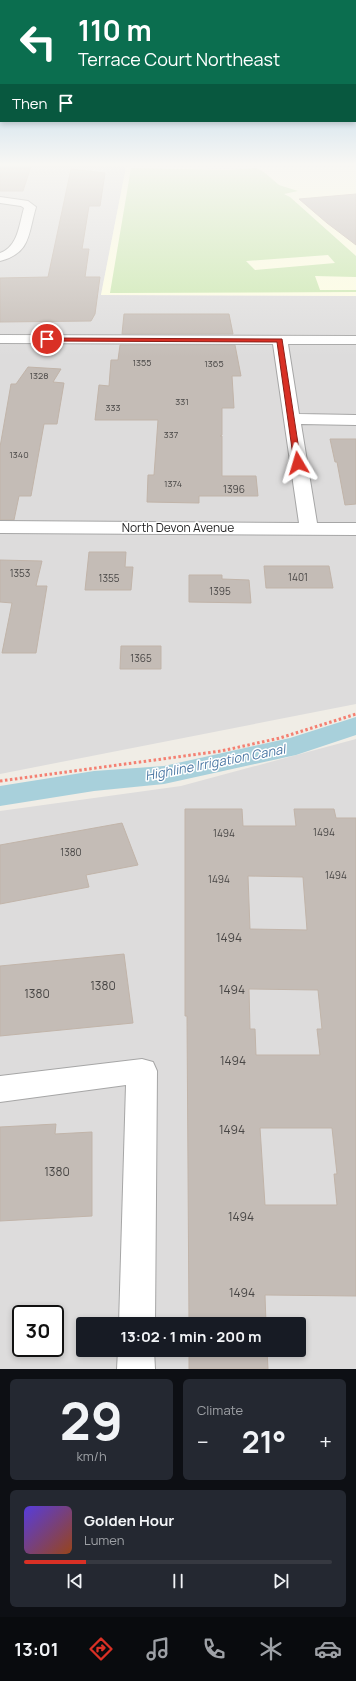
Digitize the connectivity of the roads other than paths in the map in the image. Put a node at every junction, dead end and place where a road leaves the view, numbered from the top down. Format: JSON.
{"nodes":[{"id":1,"x":24,"y":230,"type":"edge"},
{"id":2,"x":0,"y":257,"type":"edge"},
{"id":3,"x":0,"y":339,"type":"edge"},
{"id":4,"x":280,"y":340,"type":"junction"},
{"id":5,"x":356,"y":340,"type":"edge"},
{"id":6,"x":293,"y":419,"type":"junction"},
{"id":7,"x":356,"y":420,"type":"edge"},
{"id":8,"x":0,"y":527,"type":"edge"},
{"id":9,"x":309,"y":529,"type":"junction"},
{"id":10,"x":356,"y":529,"type":"edge"},
{"id":11,"x":0,"y":1089,"type":"edge"},
{"id":12,"x":137,"y":1317,"type":"edge"},
{"id":13,"x":136,"y":1357,"type":"edge"},
{"id":14,"x":136,"y":1369,"type":"edge"}],
"edges":[{"from":1,"to":2,"type":"street"},
{"from":3,"to":4,"type":"street"},
{"from":4,"to":5,"type":"street"},
{"from":4,"to":6,"type":"street"},
{"from":6,"to":7,"type":"street"},
{"from":6,"to":9,"type":"street"},
{"from":8,"to":9,"type":"street","name":"North Devon Avenue"},
{"from":9,"to":10,"type":"street","name":"North Devon Avenue"},
{"from":11,"to":12,"type":"street"},
{"from":13,"to":14,"type":"street"}]}
